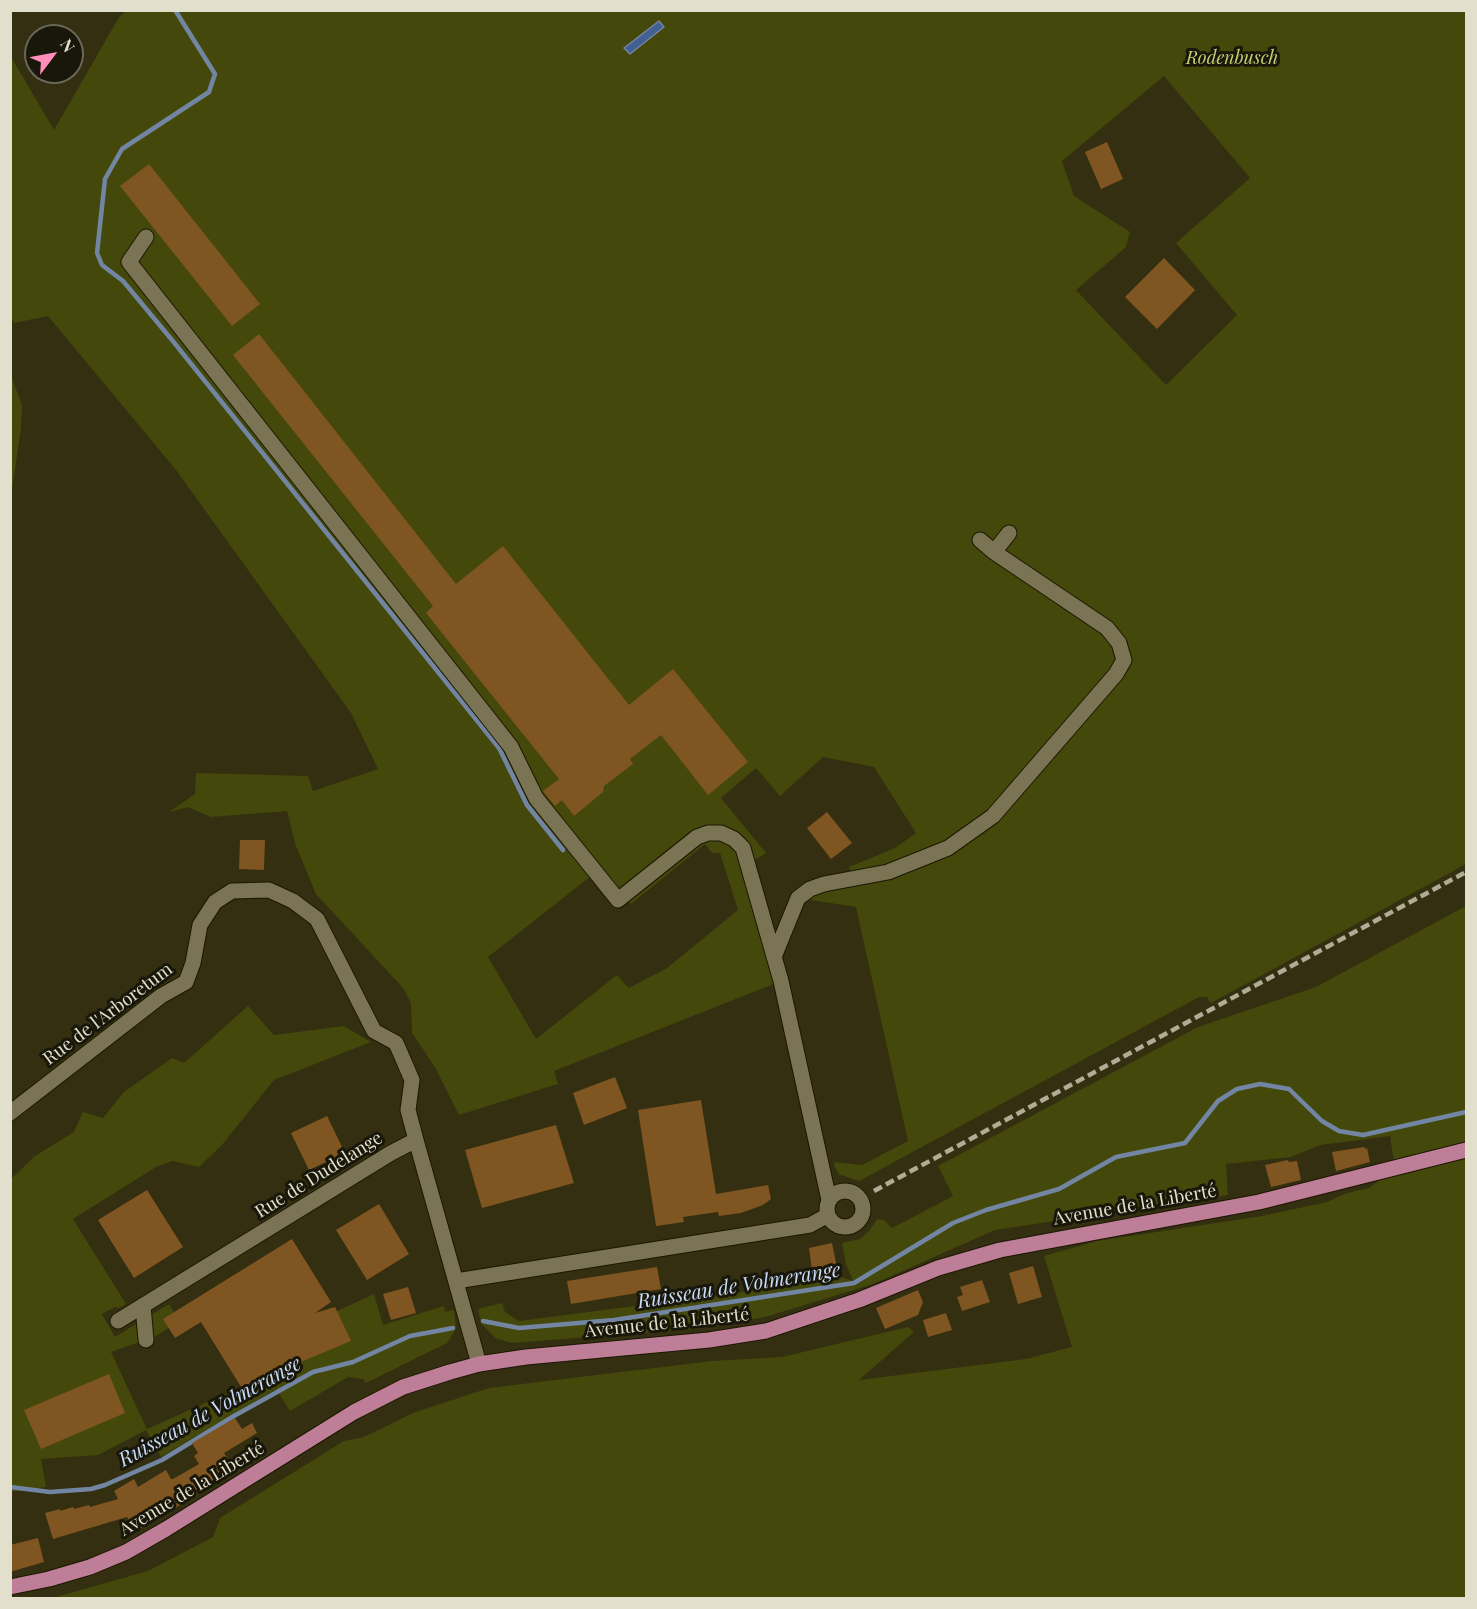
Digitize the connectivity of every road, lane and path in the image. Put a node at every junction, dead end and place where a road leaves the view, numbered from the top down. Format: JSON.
{"nodes":[{"id":1,"x":146,"y":237,"type":"dead end"},
{"id":2,"x":1009,"y":533,"type":"dead end"},
{"id":3,"x":980,"y":540,"type":"dead end"},
{"id":4,"x":994,"y":552,"type":"junction"},
{"id":5,"x":774,"y":957,"type":"junction"},
{"id":6,"x":10,"y":1113,"type":"edge"},
{"id":7,"x":416,"y":1140,"type":"junction"},
{"id":8,"x":1467,"y":1150,"type":"edge"},
{"id":9,"x":456,"y":1281,"type":"junction"},
{"id":10,"x":143,"y":1306,"type":"junction"},
{"id":11,"x":118,"y":1321,"type":"dead end"},
{"id":12,"x":146,"y":1340,"type":"dead end"},
{"id":13,"x":479,"y":1364,"type":"junction"},
{"id":14,"x":10,"y":1587,"type":"edge"}],
"edges":[{"from":1,"to":5,"type":"street"},
{"from":2,"to":4,"type":"street"},
{"from":3,"to":4,"type":"street"},
{"from":4,"to":5,"type":"street"},
{"from":5,"to":9,"type":"street"},
{"from":6,"to":7,"type":"street","name":"Rue de l'Arboretum"},
{"from":7,"to":9,"type":"street"},
{"from":7,"to":10,"type":"street","name":"Rue de Dudelange"},
{"from":8,"to":13,"type":"main road","name":"Avenue de la Liberté"},
{"from":9,"to":13,"type":"street"},
{"from":10,"to":11,"type":"street","name":"Rue de Dudelange"},
{"from":10,"to":12,"type":"street"},
{"from":13,"to":14,"type":"main road","name":"Avenue de la Liberté"}]}
